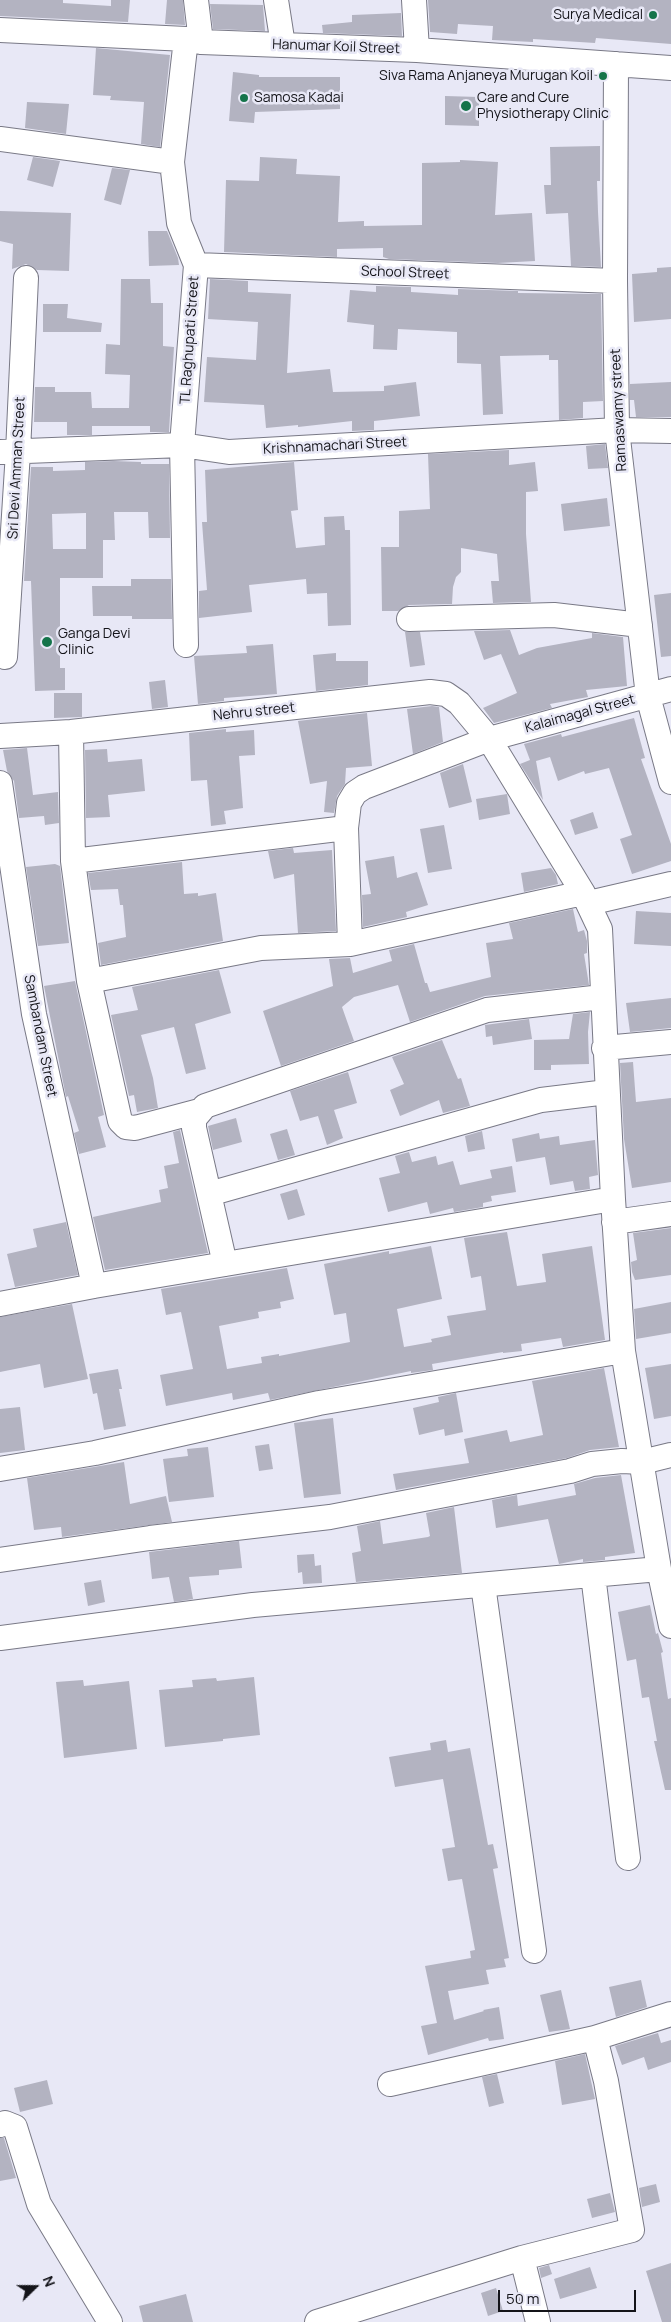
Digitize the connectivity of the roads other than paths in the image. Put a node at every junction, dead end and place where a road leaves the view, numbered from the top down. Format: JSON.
{"nodes":[{"id":1,"x":196,"y":0,"type":"edge"},
{"id":2,"x":276,"y":0,"type":"edge"},
{"id":3,"x":414,"y":0,"type":"edge"},
{"id":4,"x":0,"y":30,"type":"edge"},
{"id":5,"x":194,"y":41,"type":"junction"},
{"id":6,"x":282,"y":45,"type":"junction"},
{"id":7,"x":417,"y":50,"type":"junction"},
{"id":8,"x":616,"y":64,"type":"junction"},
{"id":9,"x":671,"y":68,"type":"edge"},
{"id":10,"x":0,"y":139,"type":"edge"},
{"id":11,"x":172,"y":162,"type":"junction"},
{"id":12,"x":196,"y":265,"type":"junction"},
{"id":13,"x":26,"y":278,"type":"dead end"},
{"id":14,"x":615,"y":281,"type":"junction"},
{"id":15,"x":617,"y":430,"type":"junction"},
{"id":16,"x":671,"y":431,"type":"edge"},
{"id":17,"x":182,"y":445,"type":"junction"},
{"id":18,"x":9,"y":452,"type":"edge"},
{"id":19,"x":409,"y":619,"type":"dead end"},
{"id":20,"x":640,"y":625,"type":"junction"},
{"id":21,"x":186,"y":645,"type":"dead end"},
{"id":22,"x":5,"y":657,"type":"dead end"},
{"id":23,"x":671,"y":689,"type":"edge"},
{"id":24,"x":648,"y":696,"type":"junction"},
{"id":25,"x":71,"y":732,"type":"junction"},
{"id":26,"x":0,"y":736,"type":"edge"},
{"id":27,"x":489,"y":739,"type":"junction"},
{"id":28,"x":671,"y":782,"type":"edge"},
{"id":29,"x":0,"y":783,"type":"edge"},
{"id":30,"x":346,"y":828,"type":"junction"},
{"id":31,"x":73,"y":861,"type":"junction"},
{"id":32,"x":671,"y":884,"type":"edge"},
{"id":33,"x":586,"y":898,"type":"junction"},
{"id":34,"x":350,"y":944,"type":"junction"},
{"id":35,"x":89,"y":981,"type":"junction"},
{"id":36,"x":602,"y":997,"type":"junction"},
{"id":37,"x":671,"y":1042,"type":"edge"},
{"id":38,"x":604,"y":1048,"type":"junction"},
{"id":39,"x":607,"y":1092,"type":"junction"},
{"id":40,"x":199,"y":1111,"type":"junction"},
{"id":41,"x":209,"y":1194,"type":"junction"},
{"id":42,"x":613,"y":1211,"type":"junction"},
{"id":43,"x":671,"y":1214,"type":"edge"},
{"id":44,"x":226,"y":1264,"type":"junction"},
{"id":45,"x":94,"y":1286,"type":"junction"},
{"id":46,"x":0,"y":1304,"type":"edge"},
{"id":47,"x":623,"y":1351,"type":"junction"},
{"id":48,"x":671,"y":1455,"type":"edge"},
{"id":49,"x":642,"y":1462,"type":"junction"},
{"id":50,"x":0,"y":1470,"type":"edge"},
{"id":51,"x":0,"y":1560,"type":"edge"},
{"id":52,"x":658,"y":1569,"type":"junction"},
{"id":53,"x":593,"y":1575,"type":"junction"},
{"id":54,"x":483,"y":1585,"type":"junction"},
{"id":55,"x":671,"y":1626,"type":"edge"},
{"id":56,"x":0,"y":1638,"type":"edge"},
{"id":57,"x":628,"y":1858,"type":"dead end"},
{"id":58,"x":534,"y":1951,"type":"dead end"},
{"id":59,"x":671,"y":2014,"type":"edge"},
{"id":60,"x":595,"y":2038,"type":"junction"},
{"id":61,"x":390,"y":2084,"type":"dead end"},
{"id":62,"x":0,"y":2125,"type":"edge"},
{"id":63,"x":522,"y":2258,"type":"junction"},
{"id":64,"x":110,"y":2322,"type":"edge"},
{"id":65,"x":318,"y":2322,"type":"edge"},
{"id":66,"x":538,"y":2322,"type":"edge"}],
"edges":[{"from":1,"to":5,"type":"street","name":"TL Raghupati Street"},
{"from":2,"to":6,"type":"street"},
{"from":3,"to":7,"type":"street"},
{"from":4,"to":5,"type":"street","name":"Hanumar Koil Street"},
{"from":5,"to":6,"type":"street","name":"Hanumar Koil Street"},
{"from":5,"to":11,"type":"street","name":"TL Raghupati Street"},
{"from":6,"to":7,"type":"street","name":"Hanumar Koil Street"},
{"from":7,"to":8,"type":"street","name":"Hanumar Koil Street"},
{"from":8,"to":9,"type":"street","name":"Hanumar Koil Street"},
{"from":8,"to":14,"type":"street","name":"Ramaswamy street"},
{"from":10,"to":11,"type":"street"},
{"from":11,"to":12,"type":"street","name":"TL Raghupati Street"},
{"from":12,"to":14,"type":"street","name":"School Street"},
{"from":12,"to":17,"type":"street","name":"TL Raghupati Street"},
{"from":13,"to":18,"type":"street","name":"Sri Devi Amman Street"},
{"from":14,"to":15,"type":"street","name":"Ramaswamy street"},
{"from":15,"to":16,"type":"street","name":"Krishnamachari Street"},
{"from":15,"to":17,"type":"street","name":"Krishnamachari Street"},
{"from":15,"to":20,"type":"street","name":"Ramaswamy street"},
{"from":17,"to":18,"type":"street","name":"Krishnamachari Street"},
{"from":17,"to":21,"type":"street","name":"TL Raghupati Street"},
{"from":18,"to":22,"type":"street","name":"Sri Devi Amman Street"},
{"from":19,"to":20,"type":"street"},
{"from":20,"to":24,"type":"street","name":"Ramaswamy street"},
{"from":23,"to":24,"type":"street","name":"Kalaimagal Street"},
{"from":24,"to":27,"type":"street","name":"Kalaimagal Street"},
{"from":24,"to":28,"type":"street","name":"Ramaswamy street"},
{"from":25,"to":26,"type":"street","name":"Nehru street"},
{"from":25,"to":27,"type":"street","name":"Nehru street"},
{"from":25,"to":31,"type":"street"},
{"from":27,"to":30,"type":"street","name":"Kalaimagal Street"},
{"from":27,"to":33,"type":"street","name":"Nehru street"},
{"from":29,"to":45,"type":"street","name":"Sambandam Street"},
{"from":30,"to":31,"type":"street"},
{"from":30,"to":34,"type":"street","name":"Kalaimagal Street"},
{"from":31,"to":35,"type":"street"},
{"from":32,"to":33,"type":"street"},
{"from":33,"to":34,"type":"street"},
{"from":33,"to":36,"type":"street","name":"Nehru street"},
{"from":34,"to":35,"type":"street"},
{"from":35,"to":40,"type":"street"},
{"from":36,"to":38,"type":"street","name":"Nehru street"},
{"from":36,"to":40,"type":"street"},
{"from":37,"to":38,"type":"street"},
{"from":38,"to":39,"type":"street","name":"Nehru street"},
{"from":39,"to":41,"type":"street"},
{"from":39,"to":42,"type":"street","name":"Nehru street"},
{"from":40,"to":41,"type":"street"},
{"from":41,"to":44,"type":"street"},
{"from":42,"to":43,"type":"street"},
{"from":42,"to":44,"type":"street"},
{"from":42,"to":47,"type":"street","name":"Nehru street"},
{"from":44,"to":45,"type":"street"},
{"from":45,"to":46,"type":"street"},
{"from":47,"to":49,"type":"street","name":"Nehru street"},
{"from":47,"to":50,"type":"street"},
{"from":48,"to":49,"type":"street"},
{"from":49,"to":51,"type":"street"},
{"from":49,"to":52,"type":"street","name":"Nehru street"},
{"from":52,"to":53,"type":"street"},
{"from":52,"to":55,"type":"street","name":"Nehru street"},
{"from":53,"to":54,"type":"street"},
{"from":53,"to":57,"type":"street"},
{"from":54,"to":56,"type":"street"},
{"from":54,"to":58,"type":"street"},
{"from":59,"to":60,"type":"street"},
{"from":60,"to":61,"type":"street"},
{"from":60,"to":63,"type":"street"},
{"from":62,"to":64,"type":"street"},
{"from":63,"to":65,"type":"street"},
{"from":63,"to":66,"type":"street"}]}
